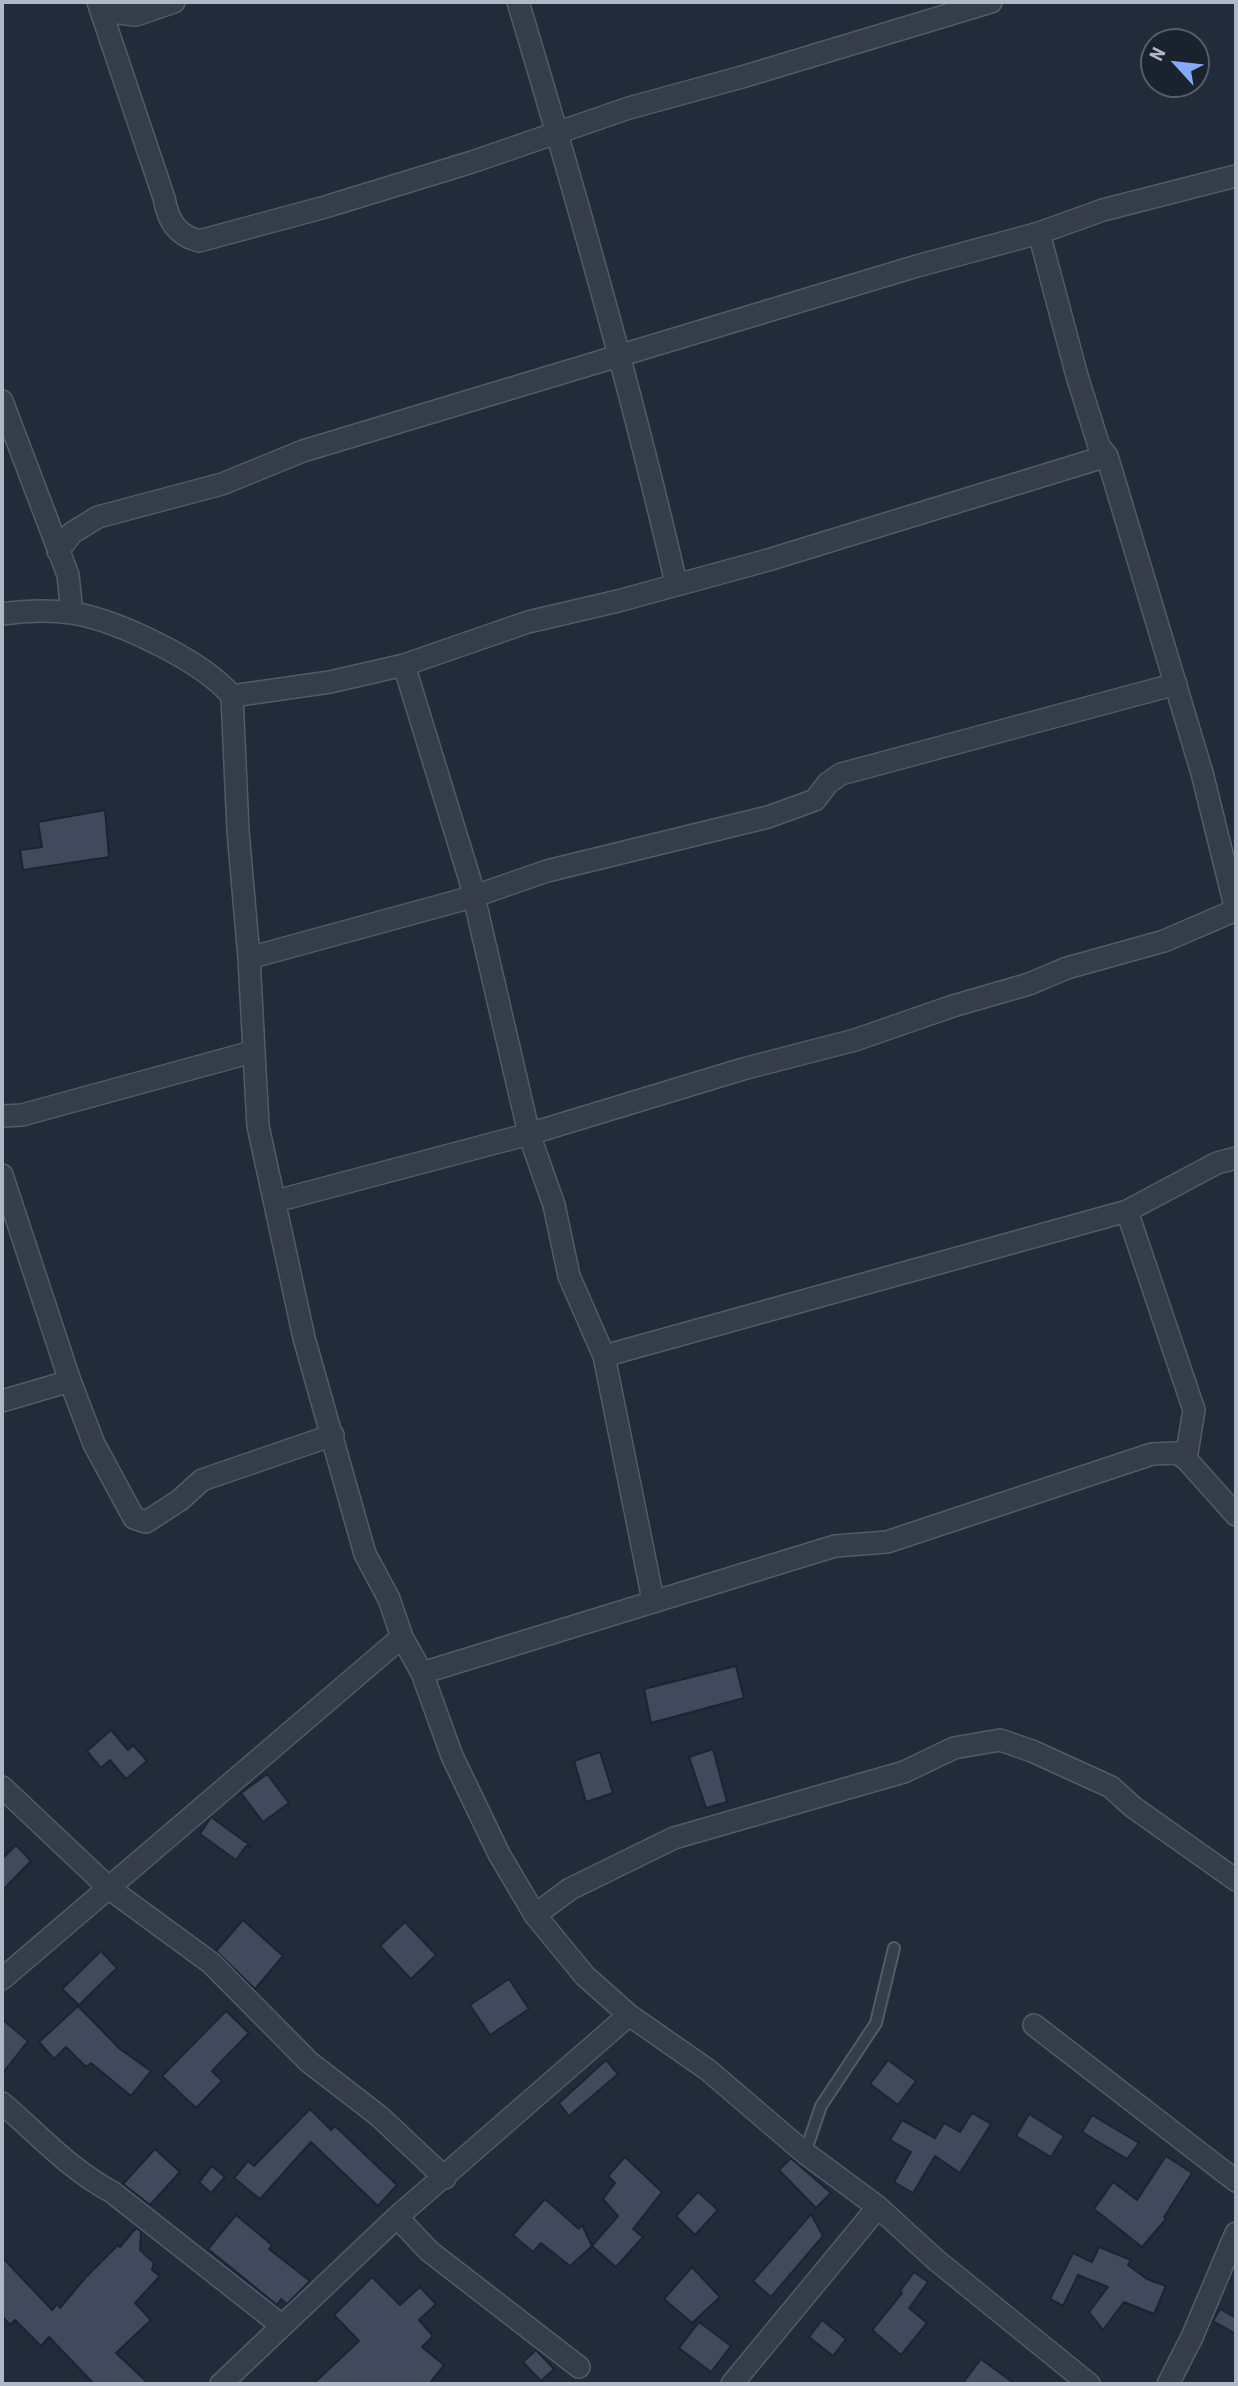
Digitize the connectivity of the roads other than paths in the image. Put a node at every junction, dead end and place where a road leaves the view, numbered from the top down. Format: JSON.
{"nodes":[{"id":1,"x":174,"y":2,"type":"edge"},
{"id":2,"x":518,"y":2,"type":"edge"},
{"id":3,"x":991,"y":2,"type":"edge"},
{"id":4,"x":100,"y":6,"type":"edge"},
{"id":5,"x":557,"y":134,"type":"junction"},
{"id":6,"x":1236,"y":176,"type":"edge"},
{"id":7,"x":1039,"y":233,"type":"junction"},
{"id":8,"x":617,"y":357,"type":"junction"},
{"id":9,"x":2,"y":401,"type":"edge"},
{"id":10,"x":1107,"y":456,"type":"junction"},
{"id":11,"x":58,"y":551,"type":"junction"},
{"id":12,"x":676,"y":583,"type":"junction"},
{"id":13,"x":72,"y":613,"type":"junction"},
{"id":14,"x":2,"y":614,"type":"edge"},
{"id":15,"x":404,"y":665,"type":"junction"},
{"id":16,"x":1176,"y":684,"type":"junction"},
{"id":17,"x":233,"y":696,"type":"junction"},
{"id":18,"x":471,"y":897,"type":"junction"},
{"id":19,"x":249,"y":958,"type":"junction"},
{"id":20,"x":252,"y":1052,"type":"junction"},
{"id":21,"x":2,"y":1116,"type":"edge"},
{"id":22,"x":529,"y":1135,"type":"junction"},
{"id":23,"x":1236,"y":1158,"type":"edge"},
{"id":24,"x":2,"y":1175,"type":"edge"},
{"id":25,"x":275,"y":1200,"type":"junction"},
{"id":26,"x":1127,"y":1211,"type":"junction"},
{"id":27,"x":604,"y":1356,"type":"junction"},
{"id":28,"x":70,"y":1381,"type":"junction"},
{"id":29,"x":2,"y":1401,"type":"edge"},
{"id":30,"x":333,"y":1434,"type":"junction"},
{"id":31,"x":1186,"y":1459,"type":"junction"},
{"id":32,"x":1236,"y":1515,"type":"edge"},
{"id":33,"x":653,"y":1600,"type":"junction"},
{"id":34,"x":402,"y":1637,"type":"junction"},
{"id":35,"x":422,"y":1673,"type":"junction"},
{"id":36,"x":2,"y":1787,"type":"edge"},
{"id":37,"x":1236,"y":1880,"type":"edge"},
{"id":38,"x":110,"y":1888,"type":"junction"},
{"id":39,"x":535,"y":1915,"type":"junction"},
{"id":40,"x":894,"y":1948,"type":"dead end"},
{"id":41,"x":2,"y":1979,"type":"edge"},
{"id":42,"x":629,"y":2015,"type":"junction"},
{"id":43,"x":1034,"y":2025,"type":"dead end"},
{"id":44,"x":2,"y":2103,"type":"edge"},
{"id":45,"x":805,"y":2153,"type":"junction"},
{"id":46,"x":445,"y":2178,"type":"junction"},
{"id":47,"x":1236,"y":2181,"type":"edge"},
{"id":48,"x":878,"y":2207,"type":"junction"},
{"id":49,"x":397,"y":2217,"type":"junction"},
{"id":50,"x":1236,"y":2233,"type":"edge"},
{"id":51,"x":281,"y":2325,"type":"junction"},
{"id":52,"x":579,"y":2367,"type":"dead end"},
{"id":53,"x":221,"y":2384,"type":"edge"},
{"id":54,"x":732,"y":2384,"type":"edge"},
{"id":55,"x":1089,"y":2384,"type":"edge"},
{"id":56,"x":1168,"y":2384,"type":"edge"}],
"edges":[{"from":1,"to":4,"type":"street"},
{"from":2,"to":5,"type":"street"},
{"from":3,"to":5,"type":"street"},
{"from":4,"to":5,"type":"street"},
{"from":5,"to":8,"type":"street"},
{"from":6,"to":7,"type":"street"},
{"from":7,"to":8,"type":"street"},
{"from":7,"to":10,"type":"street"},
{"from":8,"to":11,"type":"street"},
{"from":8,"to":12,"type":"street"},
{"from":9,"to":11,"type":"street"},
{"from":10,"to":12,"type":"street"},
{"from":10,"to":16,"type":"street"},
{"from":11,"to":13,"type":"street"},
{"from":12,"to":15,"type":"street"},
{"from":13,"to":14,"type":"street"},
{"from":13,"to":17,"type":"street"},
{"from":15,"to":17,"type":"street"},
{"from":15,"to":18,"type":"street"},
{"from":16,"to":18,"type":"street"},
{"from":16,"to":22,"type":"street"},
{"from":17,"to":19,"type":"street"},
{"from":18,"to":19,"type":"street"},
{"from":18,"to":22,"type":"street"},
{"from":19,"to":20,"type":"street"},
{"from":20,"to":21,"type":"street"},
{"from":20,"to":25,"type":"street"},
{"from":22,"to":25,"type":"street"},
{"from":22,"to":27,"type":"street"},
{"from":23,"to":26,"type":"street"},
{"from":24,"to":28,"type":"street"},
{"from":25,"to":30,"type":"street"},
{"from":26,"to":27,"type":"street"},
{"from":26,"to":31,"type":"street"},
{"from":27,"to":33,"type":"street"},
{"from":28,"to":29,"type":"street"},
{"from":28,"to":30,"type":"street"},
{"from":30,"to":34,"type":"street"},
{"from":31,"to":32,"type":"street"},
{"from":31,"to":33,"type":"street"},
{"from":33,"to":35,"type":"street"},
{"from":34,"to":35,"type":"street"},
{"from":34,"to":38,"type":"street"},
{"from":35,"to":39,"type":"street"},
{"from":36,"to":38,"type":"street"},
{"from":37,"to":39,"type":"street"},
{"from":38,"to":41,"type":"street"},
{"from":38,"to":46,"type":"street"},
{"from":39,"to":42,"type":"street"},
{"from":40,"to":45,"type":"lane"},
{"from":42,"to":45,"type":"street"},
{"from":42,"to":46,"type":"street"},
{"from":43,"to":47,"type":"street"},
{"from":44,"to":51,"type":"street"},
{"from":45,"to":48,"type":"street"},
{"from":46,"to":49,"type":"street"},
{"from":48,"to":54,"type":"street"},
{"from":48,"to":55,"type":"street"},
{"from":49,"to":51,"type":"street"},
{"from":49,"to":52,"type":"street"},
{"from":50,"to":56,"type":"street"},
{"from":51,"to":53,"type":"street"}]}
